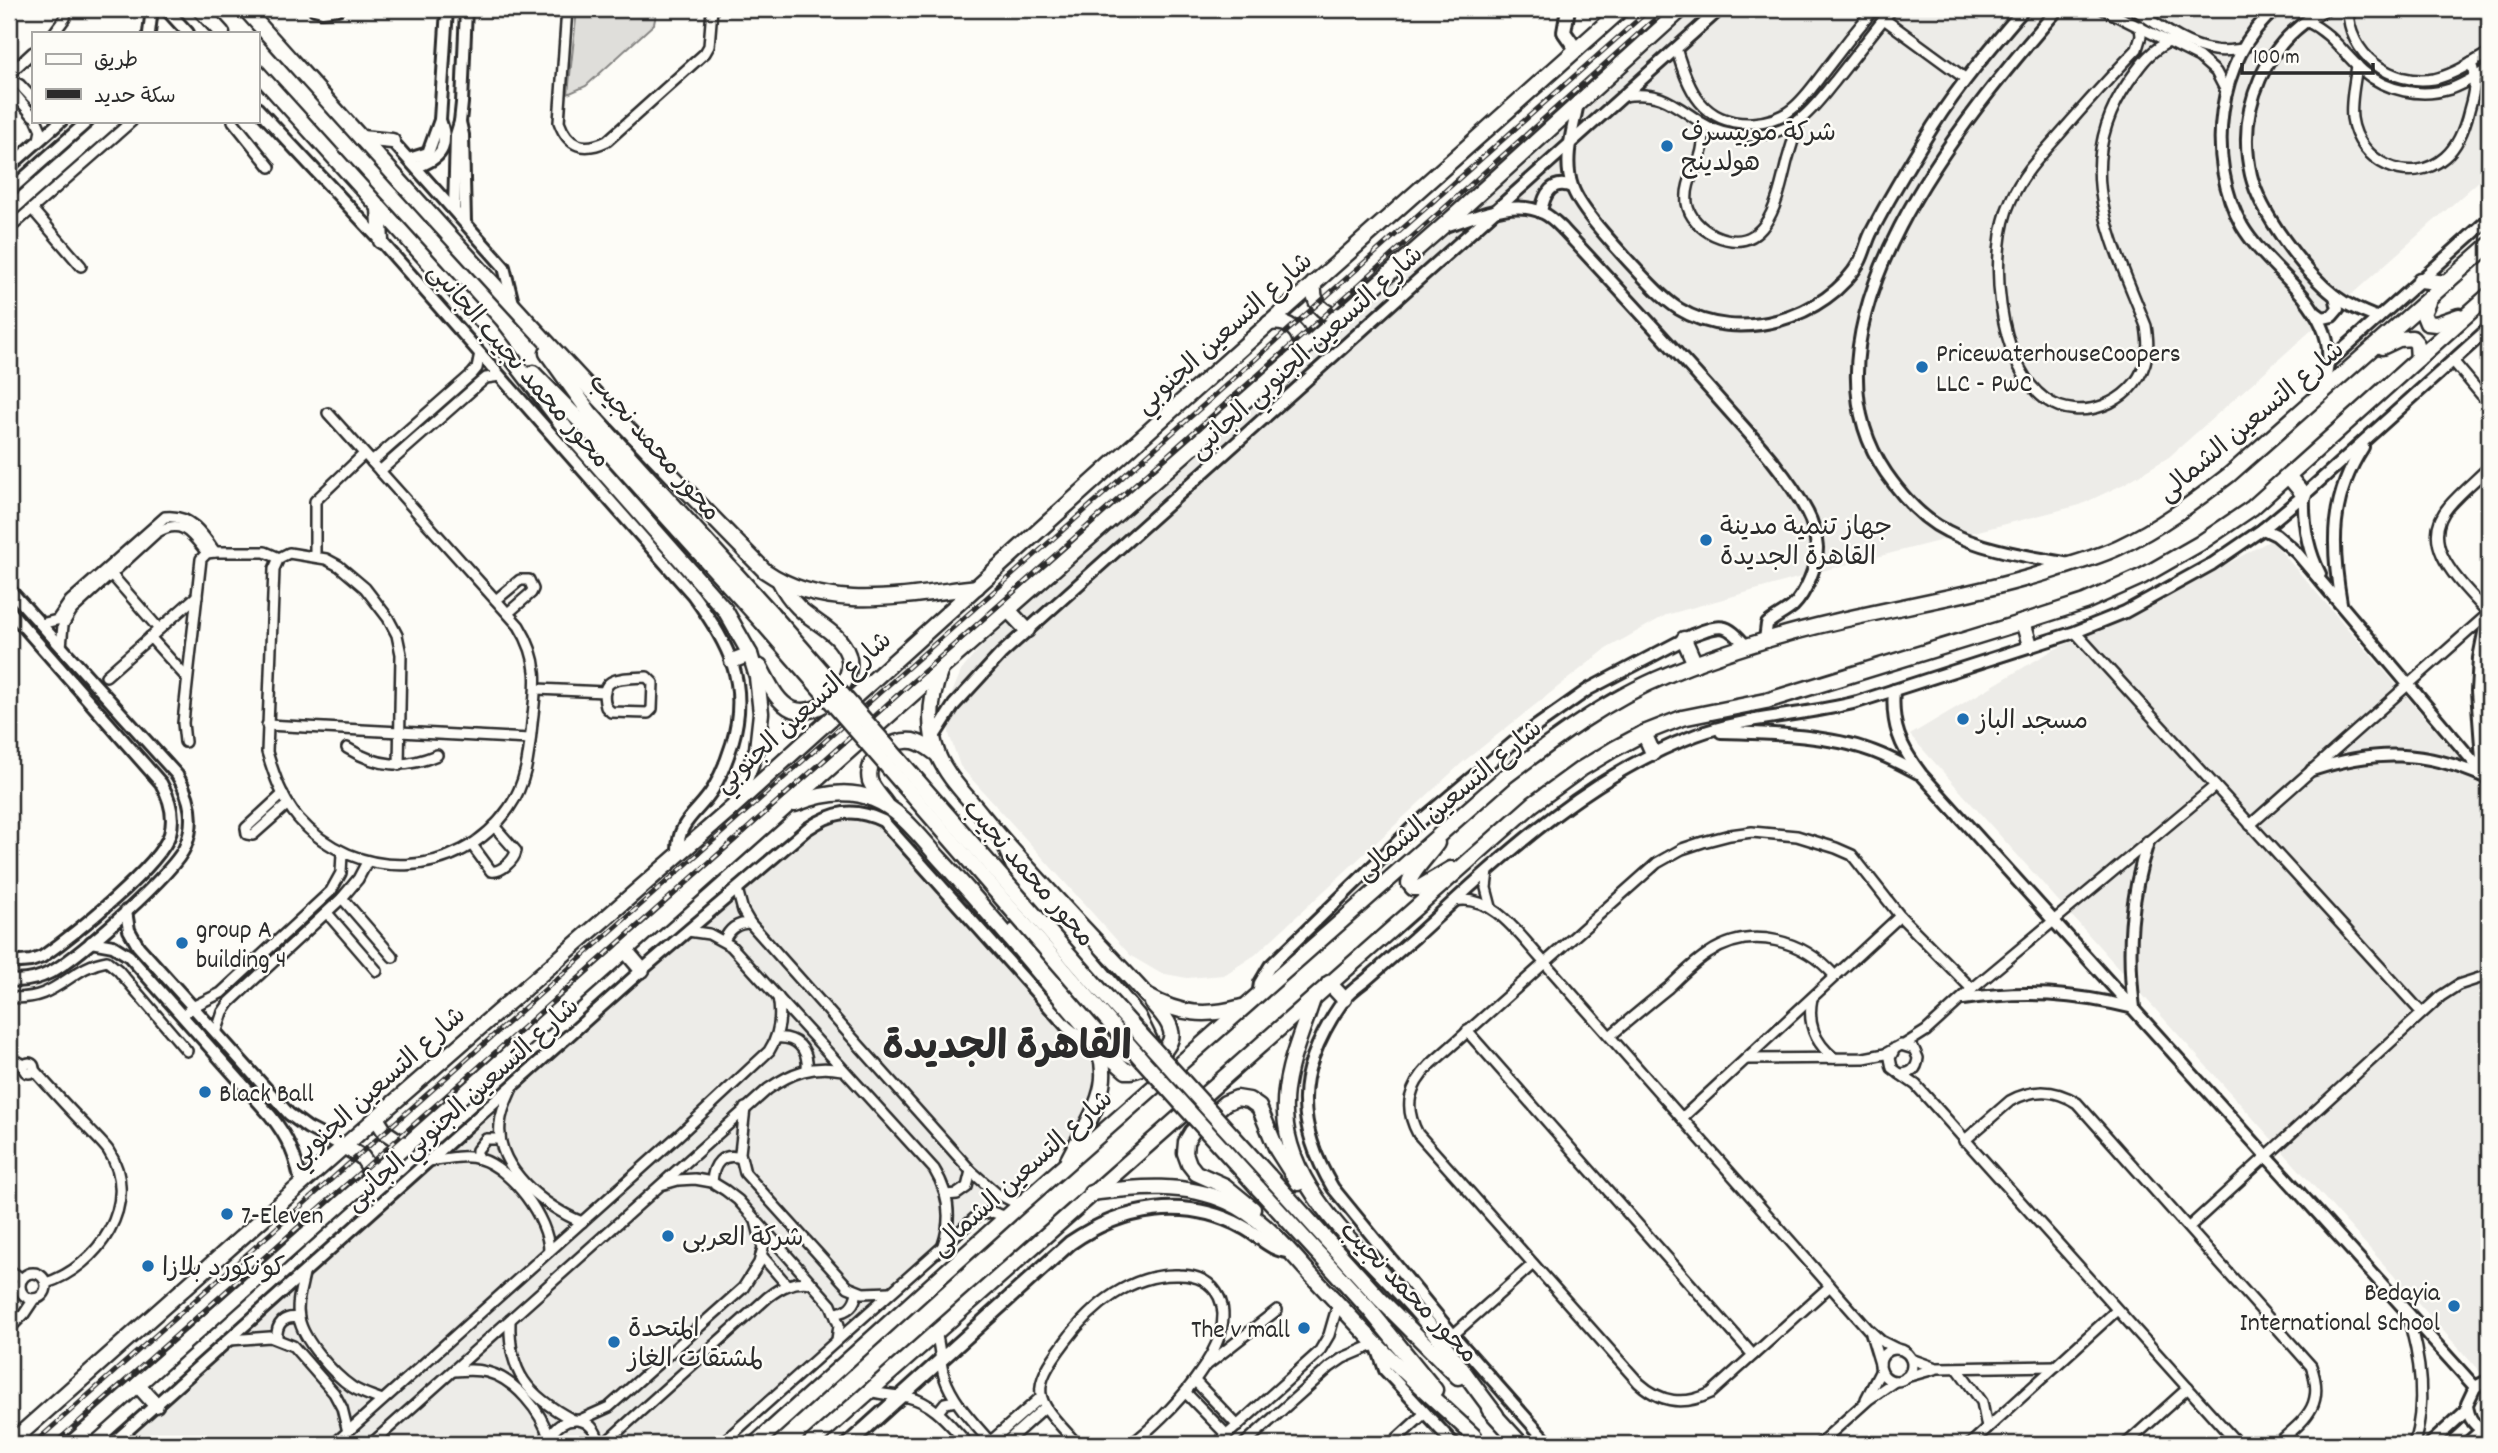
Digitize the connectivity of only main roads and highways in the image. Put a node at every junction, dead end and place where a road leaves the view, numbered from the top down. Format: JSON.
{"nodes":[{"id":1,"x":200,"y":9,"type":"edge"},
{"id":2,"x":245,"y":9,"type":"edge"},
{"id":3,"x":1568,"y":9,"type":"edge"},
{"id":4,"x":1622,"y":9,"type":"edge"},
{"id":5,"x":1682,"y":9,"type":"edge"},
{"id":6,"x":221,"y":32,"type":"edge"},
{"id":7,"x":1576,"y":48,"type":"junction"},
{"id":8,"x":259,"y":74,"type":"edge"},
{"id":9,"x":361,"y":138,"type":"junction"},
{"id":10,"x":392,"y":141,"type":"road end"},
{"id":11,"x":379,"y":208,"type":"junction"},
{"id":12,"x":381,"y":241,"type":"road end"},
{"id":13,"x":2489,"y":245,"type":"edge"},
{"id":14,"x":2420,"y":280,"type":"road end"},
{"id":15,"x":1314,"y":283,"type":"junction"},
{"id":16,"x":2446,"y":283,"type":"junction"},
{"id":17,"x":2489,"y":296,"type":"edge"},
{"id":18,"x":2430,"y":298,"type":"junction"},
{"id":19,"x":518,"y":312,"type":"junction"},
{"id":20,"x":2469,"y":312,"type":"junction"},
{"id":21,"x":1341,"y":316,"type":"junction"},
{"id":22,"x":1269,"y":323,"type":"junction"},
{"id":23,"x":490,"y":330,"type":"junction"},
{"id":24,"x":1302,"y":351,"type":"junction"},
{"id":25,"x":2370,"y":352,"type":"junction"},
{"id":26,"x":2418,"y":359,"type":"junction"},
{"id":27,"x":2289,"y":477,"type":"junction"},
{"id":28,"x":2304,"y":495,"type":"road end"},
{"id":29,"x":779,"y":580,"type":"junction"},
{"id":30,"x":977,"y":587,"type":"junction"},
{"id":31,"x":1009,"y":611,"type":"junction"},
{"id":32,"x":767,"y":618,"type":"junction"},
{"id":33,"x":2024,"y":622,"type":"junction"},
{"id":34,"x":1027,"y":630,"type":"road end"},
{"id":35,"x":1684,"y":639,"type":"road end"},
{"id":36,"x":2030,"y":645,"type":"road end"},
{"id":37,"x":750,"y":654,"type":"junction"},
{"id":38,"x":732,"y":661,"type":"road end"},
{"id":39,"x":1695,"y":664,"type":"junction"},
{"id":40,"x":942,"y":668,"type":"junction"},
{"id":41,"x":1644,"y":733,"type":"junction"},
{"id":42,"x":1653,"y":753,"type":"road end"},
{"id":43,"x":938,"y":755,"type":"junction"},
{"id":44,"x":887,"y":805,"type":"junction"},
{"id":45,"x":733,"y":807,"type":"junction"},
{"id":46,"x":787,"y":807,"type":"junction"},
{"id":47,"x":1444,"y":830,"type":"junction"},
{"id":48,"x":1003,"y":840,"type":"junction"},
{"id":49,"x":1469,"y":861,"type":"junction"},
{"id":50,"x":959,"y":880,"type":"junction"},
{"id":51,"x":625,"y":950,"type":"junction"},
{"id":52,"x":642,"y":970,"type":"road end"},
{"id":53,"x":1329,"y":983,"type":"junction"},
{"id":54,"x":1147,"y":996,"type":"junction"},
{"id":55,"x":1313,"y":997,"type":"junction"},
{"id":56,"x":1344,"y":999,"type":"road end"},
{"id":57,"x":1253,"y":1001,"type":"junction"},
{"id":58,"x":1099,"y":1047,"type":"junction"},
{"id":59,"x":1155,"y":1051,"type":"junction"},
{"id":60,"x":1143,"y":1062,"type":"junction"},
{"id":61,"x":376,"y":1118,"type":"junction"},
{"id":62,"x":343,"y":1146,"type":"junction"},
{"id":63,"x":406,"y":1146,"type":"junction"},
{"id":64,"x":1064,"y":1166,"type":"junction"},
{"id":65,"x":374,"y":1175,"type":"junction"},
{"id":66,"x":1091,"y":1194,"type":"junction"},
{"id":67,"x":1321,"y":1206,"type":"junction"},
{"id":68,"x":1275,"y":1235,"type":"junction"},
{"id":69,"x":1290,"y":1251,"type":"junction"},
{"id":70,"x":138,"y":1385,"type":"junction"},
{"id":71,"x":156,"y":1405,"type":"road end"},
{"id":72,"x":1496,"y":1415,"type":"junction"},
{"id":73,"x":1478,"y":1440,"type":"edge"},
{"id":74,"x":9,"y":1444,"type":"edge"},
{"id":75,"x":71,"y":1444,"type":"edge"},
{"id":76,"x":755,"y":1444,"type":"edge"},
{"id":77,"x":810,"y":1444,"type":"edge"},
{"id":78,"x":848,"y":1444,"type":"edge"},
{"id":79,"x":1521,"y":1444,"type":"edge"}],
"edges":[{"from":1,"to":6,"type":"main road"},
{"from":2,"to":9,"type":"main road","name":"محور محمد نجيب"},
{"from":3,"to":7,"type":"main road"},
{"from":4,"to":7,"type":"main road","name":"شارع التسعين الجنوبي"},
{"from":5,"to":21,"type":"main road"},
{"from":7,"to":15,"type":"main road","name":"شارع التسعين الجنوبي"},
{"from":8,"to":11,"type":"main road","name":"محور محمد نجيب"},
{"from":9,"to":10,"type":"main road"},
{"from":9,"to":19,"type":"main road","name":"محور محمد نجيب"},
{"from":11,"to":12,"type":"main road"},
{"from":11,"to":23,"type":"main road","name":"محور محمد نجيب"},
{"from":13,"to":16,"type":"main road","name":"شارع التسعين الشمالى"},
{"from":14,"to":16,"type":"main road"},
{"from":15,"to":21,"type":"main road"},
{"from":15,"to":22,"type":"main road","name":"شارع التسعين الجنوبي"},
{"from":16,"to":18,"type":"main road","name":"شارع التسعين الشمالى"},
{"from":17,"to":20,"type":"main road"},
{"from":18,"to":20,"type":"main road"},
{"from":18,"to":25,"type":"main road","name":"شارع التسعين الشمالى"},
{"from":19,"to":29,"type":"main road","name":"محور محمد نجيب"},
{"from":19,"to":32,"type":"main road","name":"محور محمد نجيب"},
{"from":20,"to":26,"type":"main road"},
{"from":21,"to":24,"type":"main road"},
{"from":22,"to":24,"type":"main road"},
{"from":22,"to":30,"type":"main road","name":"شارع التسعين الجنوبي"},
{"from":23,"to":32,"type":"main road","name":"محور محمد نجيب"},
{"from":23,"to":37,"type":"main road","name":"محور محمد نجيب"},
{"from":24,"to":31,"type":"main road"},
{"from":25,"to":26,"type":"main road"},
{"from":25,"to":39,"type":"main road","name":"شارع التسعين الشمالى"},
{"from":26,"to":27,"type":"main road"},
{"from":27,"to":28,"type":"main road"},
{"from":27,"to":33,"type":"main road"},
{"from":29,"to":30,"type":"main road","name":"محور محمد نجيب"},
{"from":29,"to":37,"type":"main road"},
{"from":30,"to":45,"type":"main road","name":"شارع التسعين الجنوبي"},
{"from":31,"to":34,"type":"main road"},
{"from":31,"to":40,"type":"main road"},
{"from":32,"to":59,"type":"main road","name":"محور محمد نجيب","bridge":true},
{"from":32,"to":60,"type":"main road","name":"محور محمد نجيب","bridge":true},
{"from":33,"to":36,"type":"main road"},
{"from":33,"to":41,"type":"main road"},
{"from":35,"to":39,"type":"main road"},
{"from":37,"to":38,"type":"main road"},
{"from":37,"to":45,"type":"main road","name":"محور محمد نجيب"},
{"from":39,"to":47,"type":"main road","name":"شارع التسعين الشمالى"},
{"from":40,"to":43,"type":"main road"},
{"from":40,"to":46,"type":"main road"},
{"from":41,"to":42,"type":"main road"},
{"from":41,"to":49,"type":"main road"},
{"from":43,"to":44,"type":"main road"},
{"from":43,"to":48,"type":"main road"},
{"from":44,"to":46,"type":"main road"},
{"from":44,"to":50,"type":"main road"},
{"from":45,"to":61,"type":"main road","name":"شارع التسعين الجنوبي"},
{"from":46,"to":51,"type":"main road"},
{"from":47,"to":49,"type":"main road"},
{"from":47,"to":57,"type":"main road","name":"شارع التسعين الشمالى"},
{"from":48,"to":54,"type":"main road"},
{"from":48,"to":59,"type":"main road","bridge":true},
{"from":49,"to":53,"type":"main road"},
{"from":50,"to":58,"type":"main road"},
{"from":50,"to":60,"type":"main road"},
{"from":51,"to":52,"type":"main road"},
{"from":51,"to":63,"type":"main road"},
{"from":53,"to":55,"type":"main road"},
{"from":53,"to":56,"type":"main road"},
{"from":54,"to":57,"type":"main road"},
{"from":54,"to":58,"type":"main road"},
{"from":55,"to":66,"type":"main road"},
{"from":55,"to":67,"type":"main road"},
{"from":57,"to":64,"type":"main road","name":"شارع التسعين الشمالى"},
{"from":58,"to":64,"type":"main road"},
{"from":59,"to":72,"type":"main road","name":"محور محمد نجيب","bridge":true},
{"from":60,"to":73,"type":"main road","name":"محور محمد نجيب","bridge":true},
{"from":61,"to":62,"type":"main road","name":"شارع التسعين الجنوبي"},
{"from":61,"to":63,"type":"main road"},
{"from":62,"to":65,"type":"main road"},
{"from":62,"to":74,"type":"main road","name":"شارع التسعين الجنوبي"},
{"from":63,"to":65,"type":"main road"},
{"from":64,"to":76,"type":"main road","name":"شارع التسعين الشمالى"},
{"from":65,"to":70,"type":"main road"},
{"from":66,"to":68,"type":"main road"},
{"from":66,"to":77,"type":"main road"},
{"from":67,"to":68,"type":"main road"},
{"from":67,"to":72,"type":"main road"},
{"from":68,"to":69,"type":"main road"},
{"from":69,"to":73,"type":"main road"},
{"from":69,"to":78,"type":"main road"},
{"from":70,"to":71,"type":"main road"},
{"from":70,"to":75,"type":"main road"},
{"from":72,"to":79,"type":"main road","name":"محور محمد نجيب"}]}
